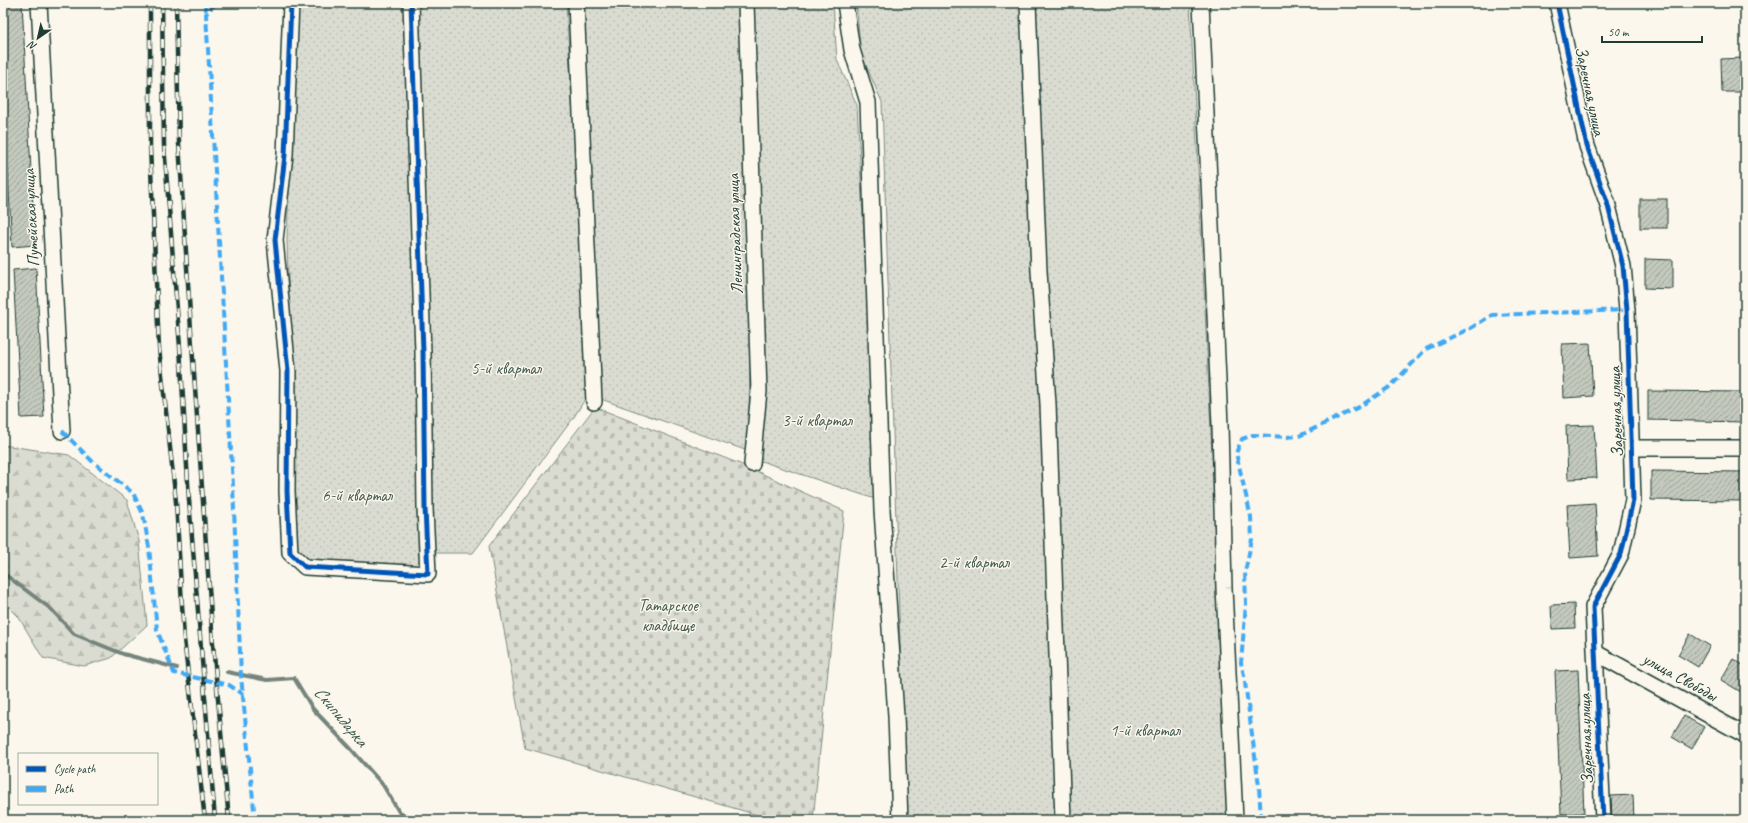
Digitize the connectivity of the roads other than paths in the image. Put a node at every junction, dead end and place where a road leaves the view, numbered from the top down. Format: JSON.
{"nodes":[{"id":1,"x":39,"y":3,"type":"edge"},
{"id":2,"x":291,"y":3,"type":"edge"},
{"id":3,"x":410,"y":3,"type":"edge"},
{"id":4,"x":576,"y":3,"type":"edge"},
{"id":5,"x":746,"y":3,"type":"edge"},
{"id":6,"x":845,"y":3,"type":"edge"},
{"id":7,"x":1028,"y":3,"type":"edge"},
{"id":8,"x":1200,"y":3,"type":"edge"},
{"id":9,"x":1556,"y":3,"type":"edge"},
{"id":10,"x":594,"y":402,"type":"dead end"},
{"id":11,"x":62,"y":431,"type":"dead end"},
{"id":12,"x":1632,"y":448,"type":"junction"},
{"id":13,"x":1745,"y":448,"type":"edge"},
{"id":14,"x":752,"y":464,"type":"dead end"},
{"id":15,"x":1596,"y":653,"type":"junction"},
{"id":16,"x":1745,"y":735,"type":"edge"},
{"id":17,"x":900,"y":820,"type":"edge"},
{"id":18,"x":1063,"y":820,"type":"edge"},
{"id":19,"x":1235,"y":820,"type":"edge"},
{"id":20,"x":1603,"y":820,"type":"edge"}],
"edges":[{"from":1,"to":11,"type":"street","name":"Путейская улица"},
{"from":2,"to":3,"type":"street"},
{"from":4,"to":10,"type":"street"},
{"from":5,"to":14,"type":"street","name":"Ленинградская улица"},
{"from":6,"to":17,"type":"street"},
{"from":7,"to":18,"type":"street"},
{"from":8,"to":19,"type":"street"},
{"from":9,"to":12,"type":"street","name":"Заречная улица"},
{"from":12,"to":13,"type":"street"},
{"from":12,"to":15,"type":"street","name":"Заречная улица"},
{"from":15,"to":16,"type":"street","name":"улица Свободы"},
{"from":15,"to":20,"type":"street","name":"Заречная улица"}]}
